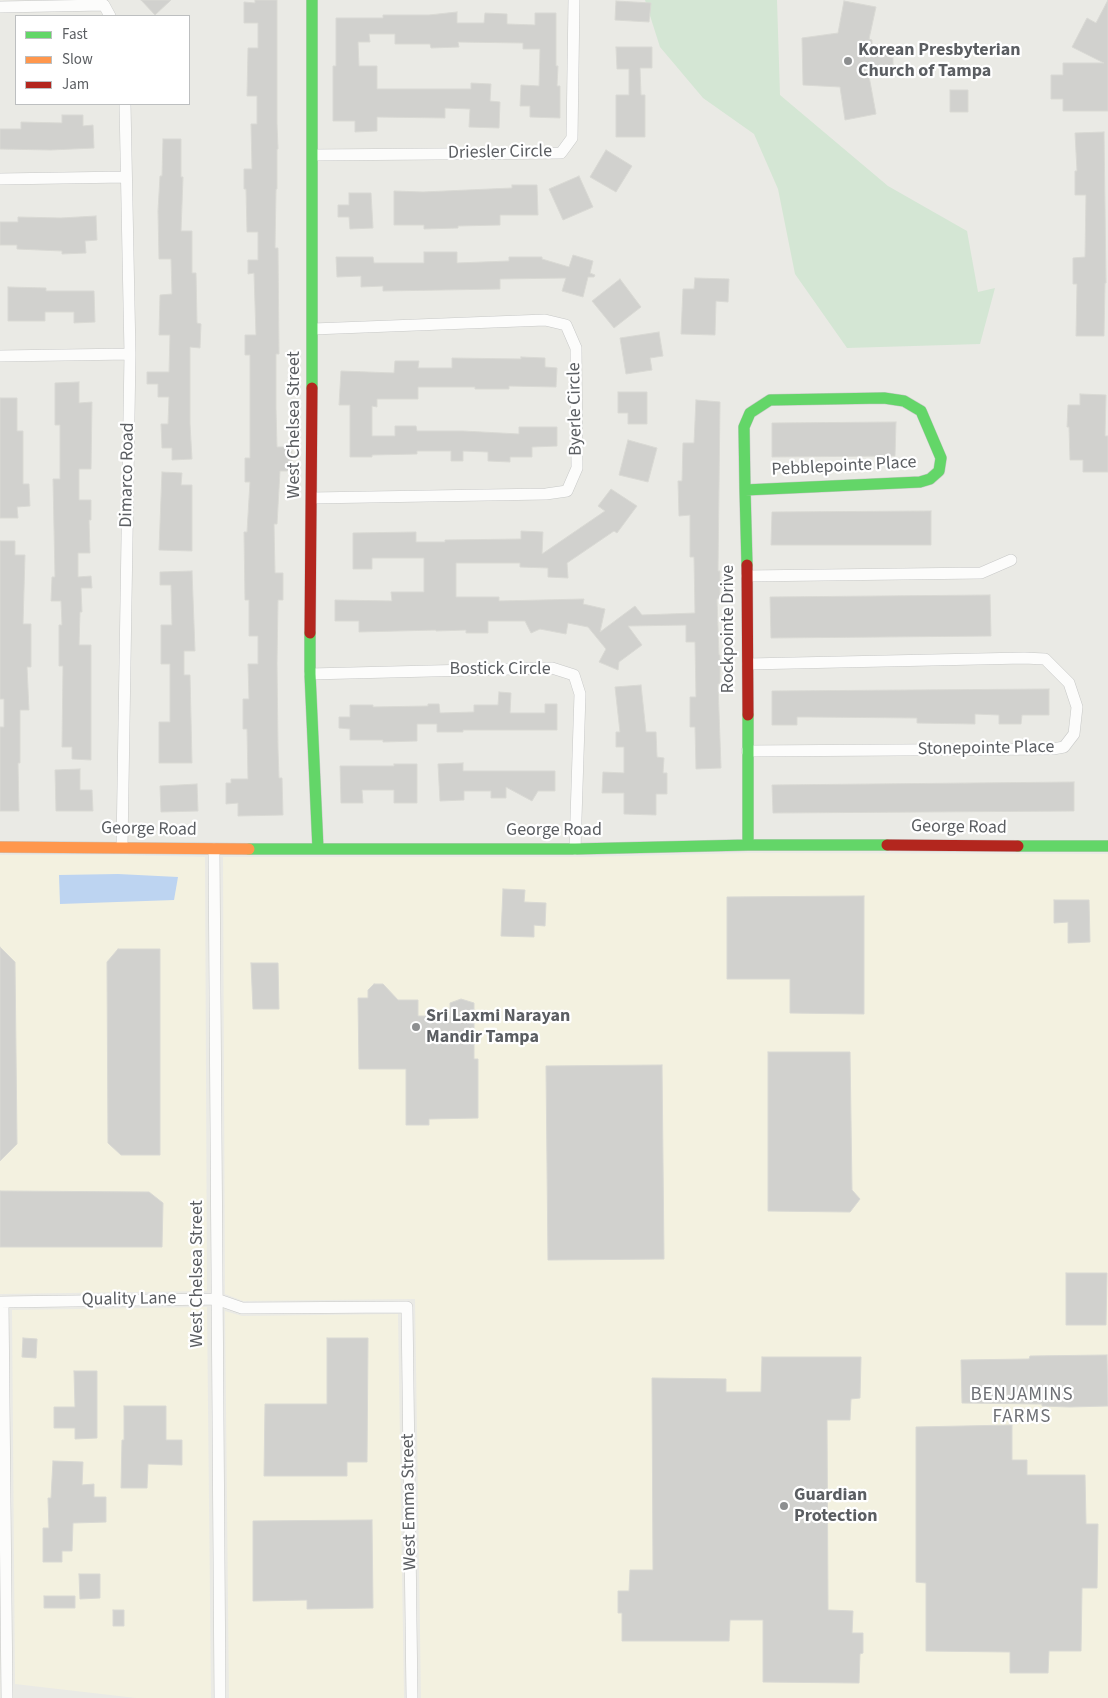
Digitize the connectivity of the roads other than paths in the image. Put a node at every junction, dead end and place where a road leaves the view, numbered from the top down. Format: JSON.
{"nodes":[{"id":1,"x":312,"y":0,"type":"edge"},
{"id":2,"x":574,"y":0,"type":"edge"},
{"id":3,"x":0,"y":7,"type":"edge"},
{"id":4,"x":109,"y":15,"type":"edge"},
{"id":5,"x":125,"y":105,"type":"edge"},
{"id":6,"x":313,"y":155,"type":"junction"},
{"id":7,"x":126,"y":177,"type":"junction"},
{"id":8,"x":0,"y":179,"type":"edge"},
{"id":9,"x":313,"y":329,"type":"junction"},
{"id":10,"x":130,"y":354,"type":"junction"},
{"id":11,"x":0,"y":356,"type":"edge"},
{"id":12,"x":750,"y":413,"type":"joint"},
{"id":13,"x":745,"y":490,"type":"junction"},
{"id":14,"x":312,"y":498,"type":"junction"},
{"id":15,"x":1011,"y":560,"type":"dead end"},
{"id":16,"x":747,"y":576,"type":"junction"},
{"id":17,"x":748,"y":664,"type":"junction"},
{"id":18,"x":310,"y":674,"type":"junction"},
{"id":19,"x":747,"y":751,"type":"junction"},
{"id":20,"x":748,"y":845,"type":"junction"},
{"id":21,"x":1108,"y":846,"type":"edge"},
{"id":22,"x":0,"y":847,"type":"edge"},
{"id":23,"x":122,"y":847,"type":"junction"},
{"id":24,"x":214,"y":849,"type":"junction"},
{"id":25,"x":318,"y":849,"type":"junction"},
{"id":26,"x":575,"y":849,"type":"junction"},
{"id":27,"x":216,"y":1299,"type":"junction"},
{"id":28,"x":1,"y":1302,"type":"edge"},
{"id":29,"x":407,"y":1306,"type":"joint"},
{"id":30,"x":7,"y":1698,"type":"edge"},
{"id":31,"x":220,"y":1698,"type":"edge"},
{"id":32,"x":412,"y":1698,"type":"edge"}],
"edges":[{"from":1,"to":6,"type":"street","name":"West Chelsea Street"},
{"from":2,"to":6,"type":"street","name":"Driesler Circle"},
{"from":3,"to":4,"type":"street"},
{"from":5,"to":7,"type":"street","name":"Dimarco Road"},
{"from":6,"to":9,"type":"street","name":"West Chelsea Street"},
{"from":7,"to":8,"type":"street"},
{"from":7,"to":10,"type":"street","name":"Dimarco Road"},
{"from":9,"to":14,"type":"street","name":"West Chelsea Street"},
{"from":9,"to":14,"type":"street","name":"Byerle Circle"},
{"from":10,"to":11,"type":"street"},
{"from":10,"to":23,"type":"street","name":"Dimarco Road"},
{"from":12,"to":13,"type":"street","name":"Rockpointe Drive"},
{"from":12,"to":13,"type":"street","name":"Pebblepointe Place"},
{"from":13,"to":16,"type":"street","name":"Rockpointe Drive"},
{"from":14,"to":18,"type":"street","name":"West Chelsea Street"},
{"from":15,"to":16,"type":"street"},
{"from":16,"to":17,"type":"street","name":"Rockpointe Drive"},
{"from":17,"to":19,"type":"street","name":"Rockpointe Drive"},
{"from":17,"to":19,"type":"street","name":"Stonepointe Place"},
{"from":18,"to":25,"type":"street","name":"West Chelsea Street"},
{"from":18,"to":26,"type":"street","name":"Bostick Circle"},
{"from":19,"to":20,"type":"street","name":"Rockpointe Drive"},
{"from":20,"to":21,"type":"street","name":"George Road"},
{"from":20,"to":26,"type":"street","name":"George Road"},
{"from":22,"to":23,"type":"street","name":"George Road"},
{"from":23,"to":24,"type":"street","name":"George Road"},
{"from":24,"to":25,"type":"street","name":"George Road"},
{"from":24,"to":27,"type":"street","name":"West Chelsea Street"},
{"from":25,"to":26,"type":"street","name":"George Road"},
{"from":27,"to":28,"type":"street","name":"Quality Lane"},
{"from":27,"to":29,"type":"street","name":"Quality Lane"},
{"from":27,"to":31,"type":"street","name":"West Chelsea Street"},
{"from":28,"to":30,"type":"street"},
{"from":29,"to":32,"type":"street","name":"West Emma Street"}]}
